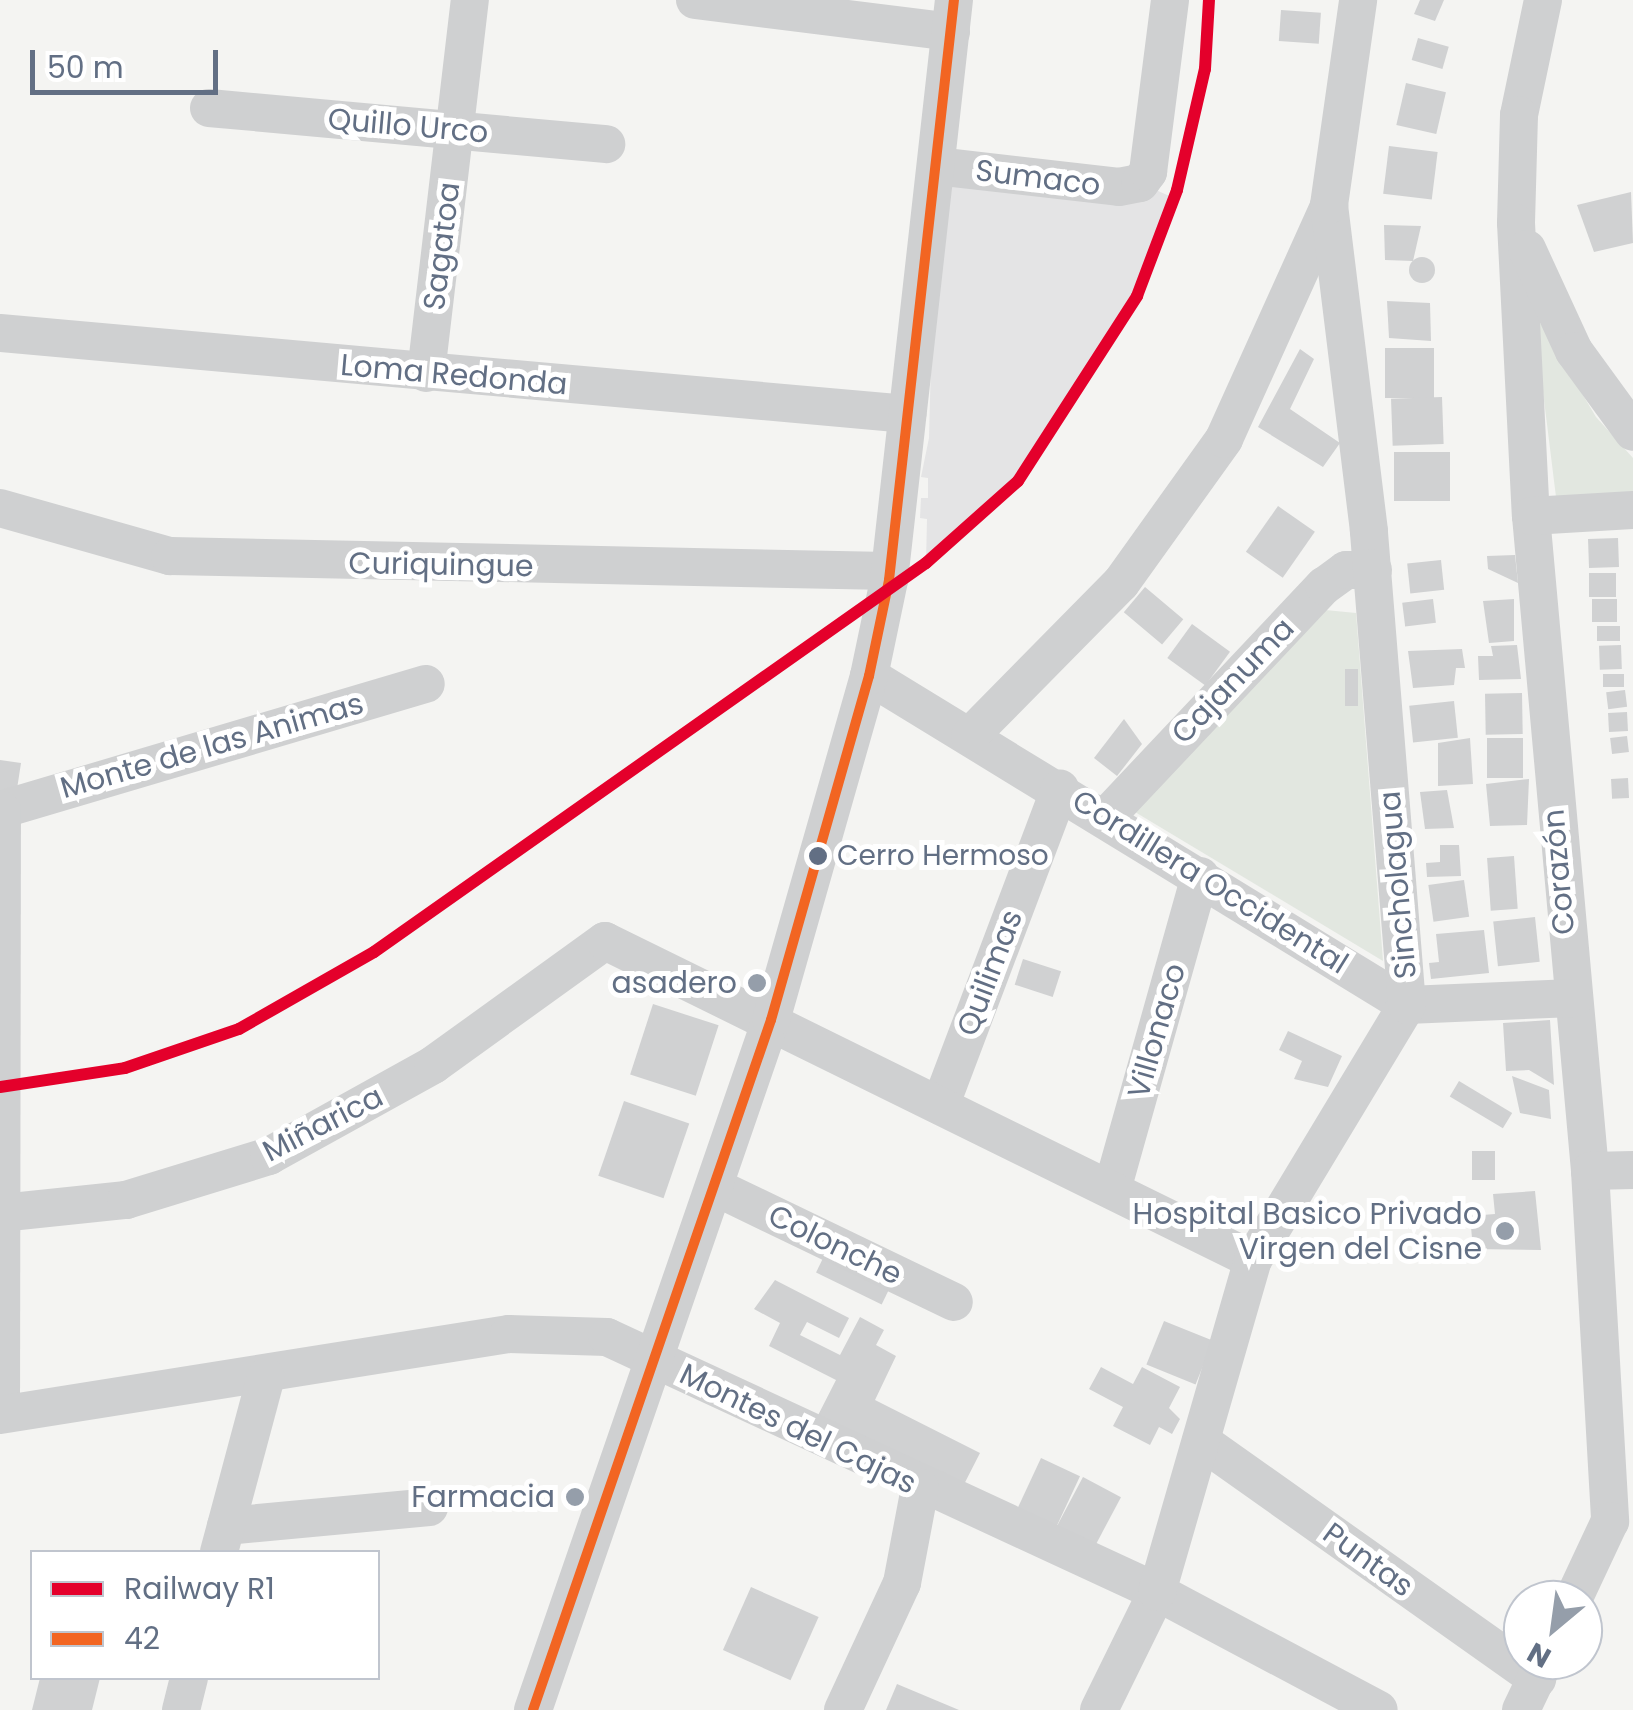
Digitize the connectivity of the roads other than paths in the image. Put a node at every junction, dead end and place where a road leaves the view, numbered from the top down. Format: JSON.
{"nodes":[{"id":1,"x":470,"y":0,"type":"edge"},
{"id":2,"x":695,"y":0,"type":"edge"},
{"id":3,"x":1170,"y":0,"type":"edge"},
{"id":4,"x":1543,"y":0,"type":"edge"},
{"id":5,"x":1362,"y":5,"type":"edge"},
{"id":6,"x":952,"y":16,"type":"edge"},
{"id":7,"x":209,"y":108,"type":"dead end"},
{"id":8,"x":458,"y":131,"type":"junction"},
{"id":9,"x":606,"y":144,"type":"dead end"},
{"id":10,"x":936,"y":166,"type":"junction"},
{"id":11,"x":1329,"y":204,"type":"junction"},
{"id":12,"x":1516,"y":223,"type":"junction"},
{"id":13,"x":0,"y":333,"type":"edge"},
{"id":14,"x":426,"y":373,"type":"junction"},
{"id":15,"x":907,"y":414,"type":"junction"},
{"id":16,"x":1633,"y":432,"type":"edge"},
{"id":17,"x":0,"y":508,"type":"edge"},
{"id":18,"x":1633,"y":510,"type":"edge"},
{"id":19,"x":1531,"y":516,"type":"junction"},
{"id":20,"x":1373,"y":570,"type":"junction"},
{"id":21,"x":887,"y":586,"type":"junction"},
{"id":22,"x":870,"y":676,"type":"junction"},
{"id":23,"x":426,"y":684,"type":"dead end"},
{"id":24,"x":970,"y":736,"type":"junction"},
{"id":25,"x":1060,"y":788,"type":"junction"},
{"id":26,"x":1,"y":810,"type":"edge"},
{"id":27,"x":1106,"y":817,"type":"junction"},
{"id":28,"x":1200,"y":876,"type":"junction"},
{"id":29,"x":1574,"y":998,"type":"junction"},
{"id":30,"x":1407,"y":1004,"type":"junction"},
{"id":31,"x":771,"y":1020,"type":"junction"},
{"id":32,"x":2,"y":1058,"type":"edge"},
{"id":33,"x":942,"y":1100,"type":"junction"},
{"id":34,"x":1633,"y":1170,"type":"edge"},
{"id":35,"x":1590,"y":1172,"type":"junction"},
{"id":36,"x":1114,"y":1186,"type":"junction"},
{"id":37,"x":715,"y":1187,"type":"junction"},
{"id":38,"x":2,"y":1213,"type":"edge"},
{"id":39,"x":1253,"y":1260,"type":"junction"},
{"id":40,"x":954,"y":1302,"type":"dead end"},
{"id":41,"x":658,"y":1362,"type":"junction"},
{"id":42,"x":266,"y":1377,"type":"junction"},
{"id":43,"x":1,"y":1415,"type":"edge"},
{"id":44,"x":1200,"y":1441,"type":"junction"},
{"id":45,"x":920,"y":1488,"type":"junction"},
{"id":46,"x":429,"y":1507,"type":"dead end"},
{"id":47,"x":1622,"y":1527,"type":"edge"},
{"id":48,"x":223,"y":1539,"type":"edge"},
{"id":49,"x":1587,"y":1580,"type":"edge"},
{"id":50,"x":1157,"y":1592,"type":"junction"},
{"id":51,"x":188,"y":1680,"type":"edge"},
{"id":52,"x":1534,"y":1683,"type":"edge"},
{"id":53,"x":181,"y":1710,"type":"edge"},
{"id":54,"x":533,"y":1710,"type":"edge"},
{"id":55,"x":842,"y":1710,"type":"edge"},
{"id":56,"x":1099,"y":1710,"type":"edge"},
{"id":57,"x":1379,"y":1710,"type":"edge"}],
"edges":[{"from":1,"to":8,"type":"street","name":"Sagatoa"},
{"from":2,"to":6,"type":"street"},
{"from":3,"to":10,"type":"street","name":"Sumaco"},
{"from":4,"to":12,"type":"street","name":"Corazón"},
{"from":5,"to":11,"type":"street","name":"Sincholagua"},
{"from":6,"to":10,"type":"street"},
{"from":7,"to":8,"type":"street","name":"Quillo Urco"},
{"from":8,"to":9,"type":"street","name":"Quillo Urco"},
{"from":8,"to":14,"type":"street","name":"Sagatoa"},
{"from":10,"to":15,"type":"street"},
{"from":11,"to":20,"type":"street","name":"Sincholagua"},
{"from":11,"to":24,"type":"street"},
{"from":12,"to":16,"type":"street","name":"Corazón"},
{"from":12,"to":19,"type":"street","name":"Corazón"},
{"from":13,"to":14,"type":"street","name":"Loma Redonda"},
{"from":14,"to":15,"type":"street","name":"Loma Redonda"},
{"from":15,"to":21,"type":"street"},
{"from":17,"to":21,"type":"street","name":"Curiquingue"},
{"from":18,"to":19,"type":"street"},
{"from":19,"to":29,"type":"street","name":"Corazón"},
{"from":20,"to":27,"type":"street","name":"Cajanuma"},
{"from":20,"to":30,"type":"street","name":"Sincholagua"},
{"from":21,"to":22,"type":"street"},
{"from":22,"to":24,"type":"street","name":"Cordillera Occidental"},
{"from":22,"to":31,"type":"street"},
{"from":23,"to":26,"type":"street","name":"Monte de las Animas"},
{"from":24,"to":25,"type":"street","name":"Cordillera Occidental"},
{"from":25,"to":27,"type":"street","name":"Cordillera Occidental"},
{"from":25,"to":33,"type":"street","name":"Quilimas"},
{"from":26,"to":32,"type":"street"},
{"from":27,"to":28,"type":"street","name":"Cordillera Occidental"},
{"from":28,"to":30,"type":"street","name":"Cordillera Occidental"},
{"from":28,"to":36,"type":"street","name":"Villonaco"},
{"from":29,"to":30,"type":"street"},
{"from":29,"to":35,"type":"street","name":"Corazón"},
{"from":30,"to":39,"type":"street","name":"Sincholagua"},
{"from":31,"to":33,"type":"street"},
{"from":31,"to":37,"type":"street"},
{"from":31,"to":38,"type":"street","name":"Miñarica"},
{"from":32,"to":38,"type":"street"},
{"from":33,"to":36,"type":"street"},
{"from":34,"to":35,"type":"street"},
{"from":35,"to":47,"type":"street","name":"Corazón"},
{"from":36,"to":39,"type":"street"},
{"from":37,"to":40,"type":"street","name":"Colonche"},
{"from":37,"to":41,"type":"street"},
{"from":38,"to":43,"type":"street"},
{"from":39,"to":44,"type":"street","name":"Sincholagua"},
{"from":41,"to":42,"type":"street","name":"Montes del Cajas"},
{"from":41,"to":45,"type":"street","name":"Montes del Cajas"},
{"from":41,"to":54,"type":"street"},
{"from":42,"to":43,"type":"street","name":"Montes del Cajas"},
{"from":42,"to":48,"type":"street"},
{"from":44,"to":50,"type":"street","name":"Sincholagua"},
{"from":44,"to":52,"type":"street","name":"Puntas"},
{"from":45,"to":50,"type":"street","name":"Montes del Cajas"},
{"from":45,"to":55,"type":"street"},
{"from":46,"to":48,"type":"street"},
{"from":47,"to":49,"type":"street","name":"Corazón"},
{"from":50,"to":56,"type":"street","name":"Sincholagua"},
{"from":50,"to":57,"type":"street","name":"Montes del Cajas"},
{"from":51,"to":53,"type":"street"}]}
